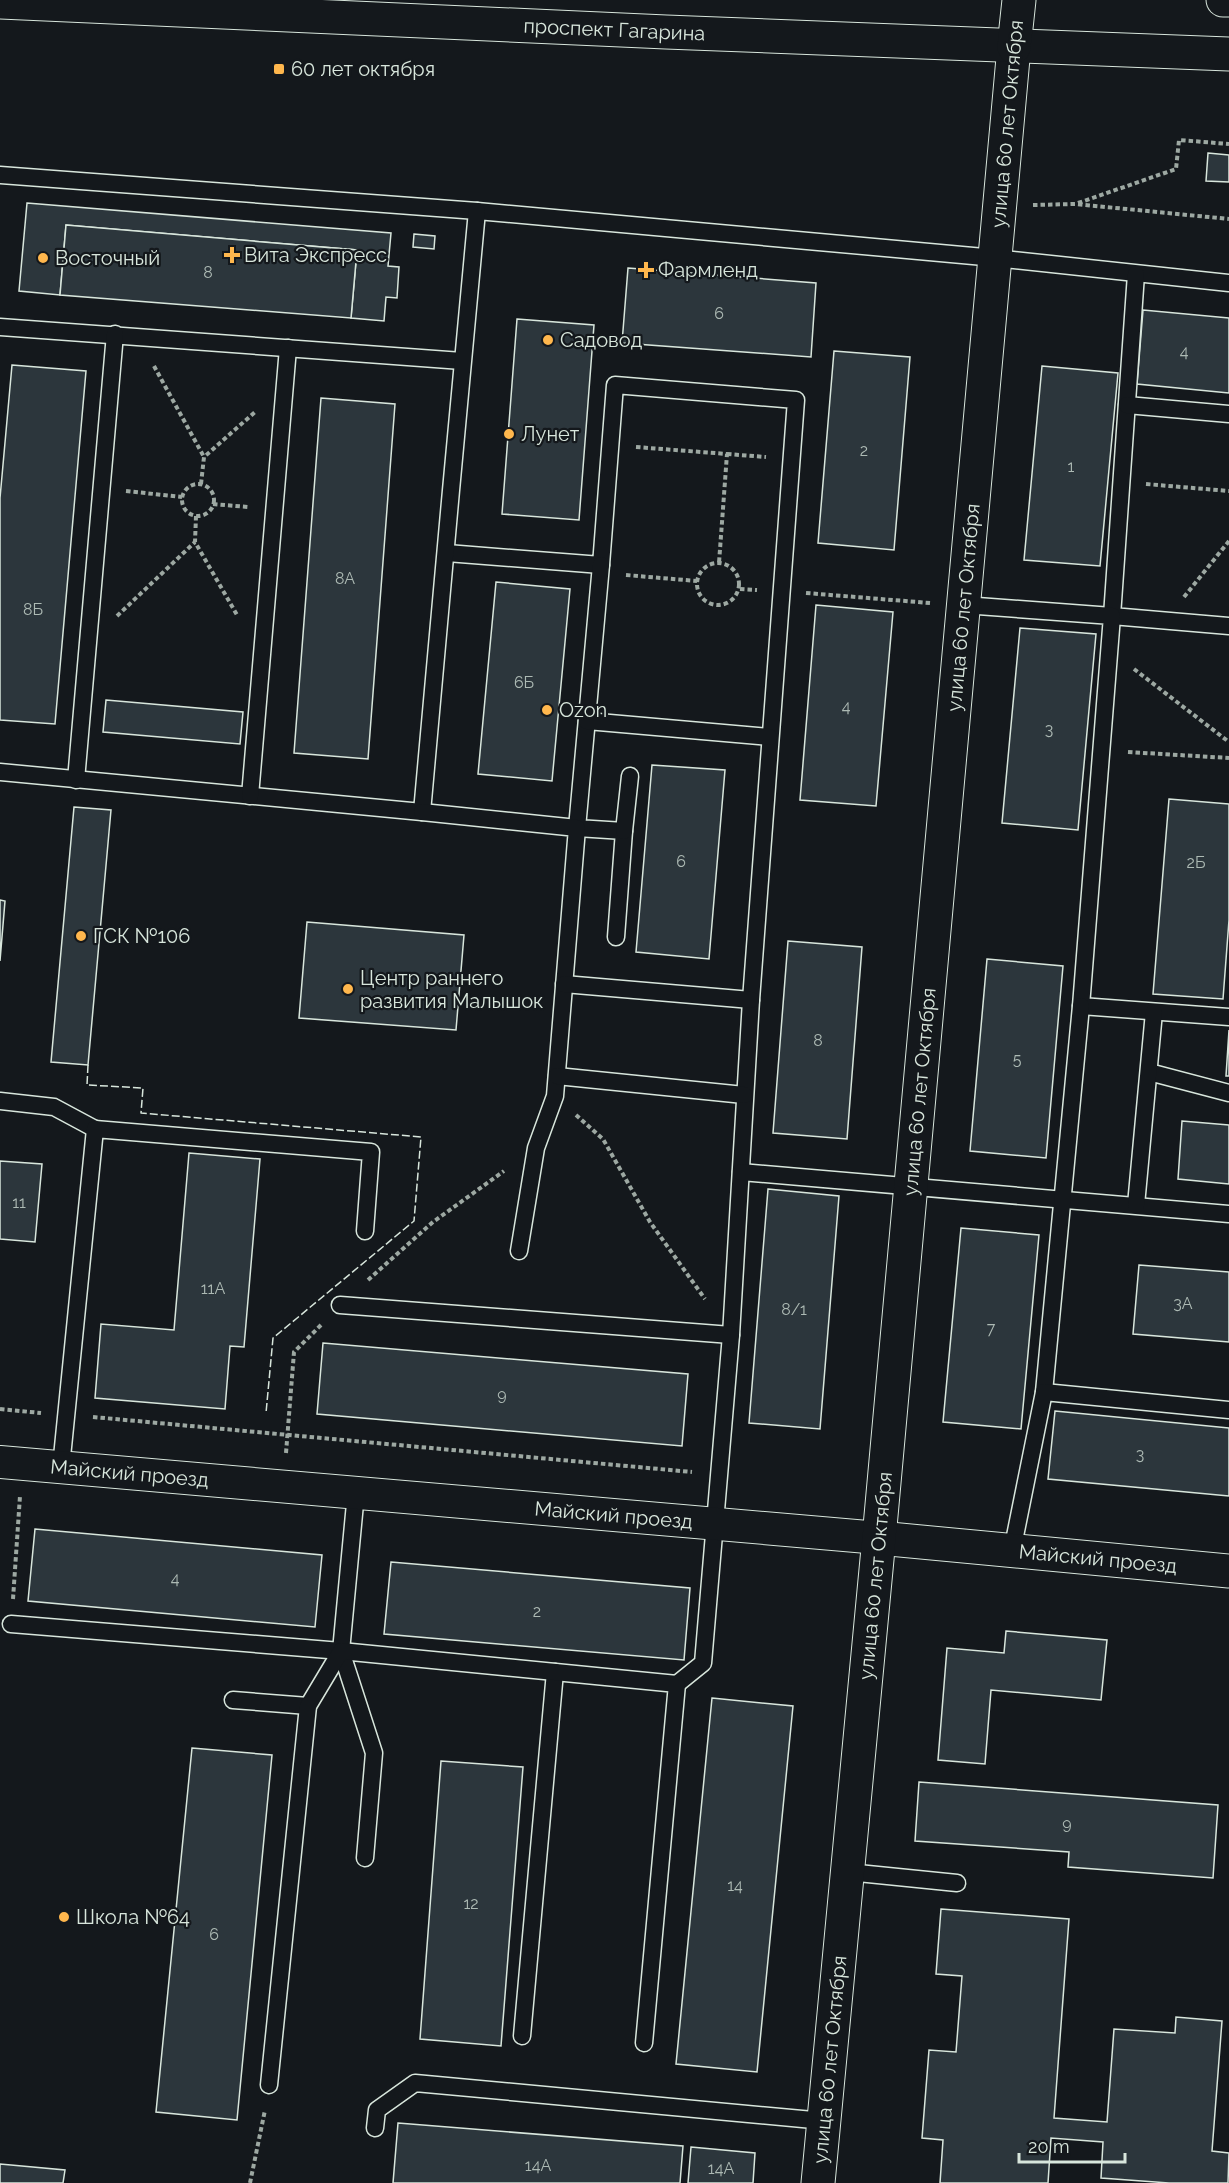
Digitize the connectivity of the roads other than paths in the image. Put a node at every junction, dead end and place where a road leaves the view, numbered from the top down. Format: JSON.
{"nodes":[{"id":1,"x":1019,"y":0,"type":"edge"},
{"id":2,"x":1223,"y":0,"type":"edge"},
{"id":3,"x":1229,"y":0,"type":"edge"},
{"id":4,"x":0,"y":2,"type":"edge"},
{"id":5,"x":1014,"y":47,"type":"junction"},
{"id":6,"x":1229,"y":54,"type":"edge"},
{"id":7,"x":0,"y":175,"type":"edge"},
{"id":8,"x":477,"y":211,"type":"junction"},
{"id":9,"x":995,"y":258,"type":"junction"},
{"id":10,"x":1136,"y":274,"type":"junction"},
{"id":11,"x":1229,"y":283,"type":"edge"},
{"id":12,"x":0,"y":327,"type":"edge"},
{"id":13,"x":115,"y":334,"type":"junction"},
{"id":14,"x":288,"y":348,"type":"junction"},
{"id":15,"x":462,"y":361,"type":"junction"},
{"id":16,"x":1127,"y":405,"type":"junction"},
{"id":17,"x":1229,"y":414,"type":"edge"},
{"id":18,"x":447,"y":553,"type":"junction"},
{"id":19,"x":601,"y":565,"type":"junction"},
{"id":20,"x":964,"y":606,"type":"junction"},
{"id":21,"x":1112,"y":616,"type":"junction"},
{"id":22,"x":1229,"y":626,"type":"edge"},
{"id":23,"x":587,"y":721,"type":"junction"},
{"id":24,"x":769,"y":737,"type":"junction"},
{"id":25,"x":0,"y":772,"type":"edge"},
{"id":26,"x":630,"y":776,"type":"dead end"},
{"id":27,"x":76,"y":780,"type":"junction"},
{"id":28,"x":250,"y":796,"type":"junction"},
{"id":29,"x":422,"y":812,"type":"junction"},
{"id":30,"x":576,"y":828,"type":"junction"},
{"id":31,"x":624,"y":831,"type":"junction"},
{"id":32,"x":616,"y":937,"type":"dead end"},
{"id":33,"x":564,"y":984,"type":"junction"},
{"id":34,"x":751,"y":1000,"type":"junction"},
{"id":35,"x":1081,"y":1006,"type":"junction"},
{"id":36,"x":1154,"y":1012,"type":"junction"},
{"id":37,"x":1229,"y":1017,"type":"edge"},
{"id":38,"x":1149,"y":1072,"type":"junction"},
{"id":39,"x":556,"y":1076,"type":"junction"},
{"id":40,"x":1229,"y":1093,"type":"edge"},
{"id":41,"x":744,"y":1095,"type":"junction"},
{"id":42,"x":0,"y":1101,"type":"edge"},
{"id":43,"x":95,"y":1129,"type":"junction"},
{"id":44,"x":741,"y":1172,"type":"junction"},
{"id":45,"x":911,"y":1185,"type":"junction"},
{"id":46,"x":1062,"y":1200,"type":"junction"},
{"id":47,"x":1136,"y":1205,"type":"junction"},
{"id":48,"x":1229,"y":1214,"type":"edge"},
{"id":49,"x":365,"y":1231,"type":"dead end"},
{"id":50,"x":519,"y":1251,"type":"dead end"},
{"id":51,"x":340,"y":1305,"type":"dead end"},
{"id":52,"x":731,"y":1335,"type":"junction"},
{"id":53,"x":1044,"y":1392,"type":"junction"},
{"id":54,"x":1229,"y":1410,"type":"edge"},
{"id":55,"x":11,"y":1463,"type":"edge"},
{"id":56,"x":61,"y":1467,"type":"junction"},
{"id":57,"x":356,"y":1493,"type":"junction"},
{"id":58,"x":714,"y":1525,"type":"junction"},
{"id":59,"x":879,"y":1538,"type":"junction"},
{"id":60,"x":1012,"y":1551,"type":"junction"},
{"id":61,"x":1229,"y":1571,"type":"edge"},
{"id":62,"x":11,"y":1624,"type":"road end"},
{"id":63,"x":340,"y":1651,"type":"junction"},
{"id":64,"x":555,"y":1672,"type":"junction"},
{"id":65,"x":677,"y":1684,"type":"junction"},
{"id":66,"x":233,"y":1700,"type":"dead end"},
{"id":67,"x":308,"y":1706,"type":"junction"},
{"id":68,"x":365,"y":1858,"type":"dead end"},
{"id":69,"x":848,"y":1872,"type":"junction"},
{"id":70,"x":957,"y":1883,"type":"dead end"},
{"id":71,"x":522,"y":2036,"type":"dead end"},
{"id":72,"x":644,"y":2043,"type":"dead end"},
{"id":73,"x":269,"y":2085,"type":"road end"},
{"id":74,"x":824,"y":2121,"type":"junction"},
{"id":75,"x":375,"y":2128,"type":"dead end"},
{"id":76,"x":818,"y":2183,"type":"edge"}],
"edges":[{"from":1,"to":5,"type":"main road","name":"улица 60 лет Октября"},
{"from":2,"to":3,"type":"main road"},
{"from":4,"to":5,"type":"main road","name":"проспект Гагарина"},
{"from":5,"to":6,"type":"main road","name":"проспект Гагарина"},
{"from":5,"to":9,"type":"main road","name":"улица 60 лет Октября"},
{"from":7,"to":8,"type":"lane"},
{"from":8,"to":9,"type":"lane"},
{"from":8,"to":15,"type":"lane"},
{"from":9,"to":10,"type":"lane"},
{"from":9,"to":20,"type":"main road","name":"улица 60 лет Октября"},
{"from":10,"to":11,"type":"lane"},
{"from":10,"to":16,"type":"lane"},
{"from":12,"to":13,"type":"lane"},
{"from":13,"to":14,"type":"lane"},
{"from":13,"to":27,"type":"lane"},
{"from":14,"to":15,"type":"lane"},
{"from":14,"to":28,"type":"lane"},
{"from":15,"to":18,"type":"lane"},
{"from":16,"to":17,"type":"lane"},
{"from":16,"to":21,"type":"lane"},
{"from":18,"to":19,"type":"lane"},
{"from":18,"to":29,"type":"lane"},
{"from":19,"to":23,"type":"lane"},
{"from":19,"to":24,"type":"lane"},
{"from":20,"to":21,"type":"lane"},
{"from":20,"to":45,"type":"main road","name":"улица 60 лет Октября"},
{"from":21,"to":22,"type":"lane"},
{"from":21,"to":35,"type":"lane"},
{"from":23,"to":24,"type":"lane"},
{"from":23,"to":30,"type":"lane"},
{"from":24,"to":34,"type":"lane"},
{"from":25,"to":27,"type":"lane"},
{"from":26,"to":31,"type":"lane"},
{"from":27,"to":28,"type":"lane"},
{"from":28,"to":29,"type":"lane"},
{"from":29,"to":30,"type":"lane"},
{"from":30,"to":31,"type":"lane"},
{"from":30,"to":33,"type":"lane"},
{"from":31,"to":32,"type":"lane"},
{"from":33,"to":34,"type":"lane"},
{"from":33,"to":39,"type":"lane"},
{"from":34,"to":41,"type":"lane"},
{"from":35,"to":36,"type":"lane"},
{"from":35,"to":46,"type":"lane"},
{"from":36,"to":37,"type":"lane"},
{"from":36,"to":38,"type":"lane"},
{"from":38,"to":40,"type":"lane"},
{"from":38,"to":47,"type":"lane"},
{"from":39,"to":41,"type":"lane"},
{"from":39,"to":50,"type":"lane"},
{"from":41,"to":44,"type":"lane"},
{"from":42,"to":43,"type":"lane"},
{"from":43,"to":49,"type":"lane"},
{"from":43,"to":56,"type":"lane"},
{"from":44,"to":45,"type":"lane"},
{"from":44,"to":52,"type":"lane"},
{"from":45,"to":46,"type":"lane"},
{"from":45,"to":59,"type":"main road","name":"улица 60 лет Октября"},
{"from":46,"to":47,"type":"lane"},
{"from":46,"to":53,"type":"lane"},
{"from":47,"to":48,"type":"lane"},
{"from":51,"to":52,"type":"lane"},
{"from":52,"to":58,"type":"lane"},
{"from":53,"to":54,"type":"lane"},
{"from":53,"to":60,"type":"lane"},
{"from":55,"to":56,"type":"street","name":"Майский проезд"},
{"from":56,"to":57,"type":"street","name":"Майский проезд"},
{"from":57,"to":58,"type":"street","name":"Майский проезд"},
{"from":57,"to":63,"type":"lane"},
{"from":58,"to":59,"type":"street","name":"Майский проезд"},
{"from":58,"to":65,"type":"lane"},
{"from":59,"to":60,"type":"main road","name":"Майский проезд"},
{"from":59,"to":69,"type":"main road","name":"улица 60 лет Октября"},
{"from":60,"to":61,"type":"main road","name":"Майский проезд"},
{"from":62,"to":63,"type":"lane"},
{"from":63,"to":64,"type":"lane"},
{"from":63,"to":67,"type":"lane"},
{"from":63,"to":68,"type":"lane"},
{"from":64,"to":65,"type":"lane"},
{"from":64,"to":71,"type":"lane"},
{"from":65,"to":72,"type":"lane"},
{"from":66,"to":67,"type":"lane"},
{"from":67,"to":73,"type":"lane"},
{"from":69,"to":70,"type":"lane"},
{"from":69,"to":74,"type":"main road","name":"улица 60 лет Октября"},
{"from":74,"to":75,"type":"lane"},
{"from":74,"to":76,"type":"main road","name":"улица 60 лет Октября"}]}
